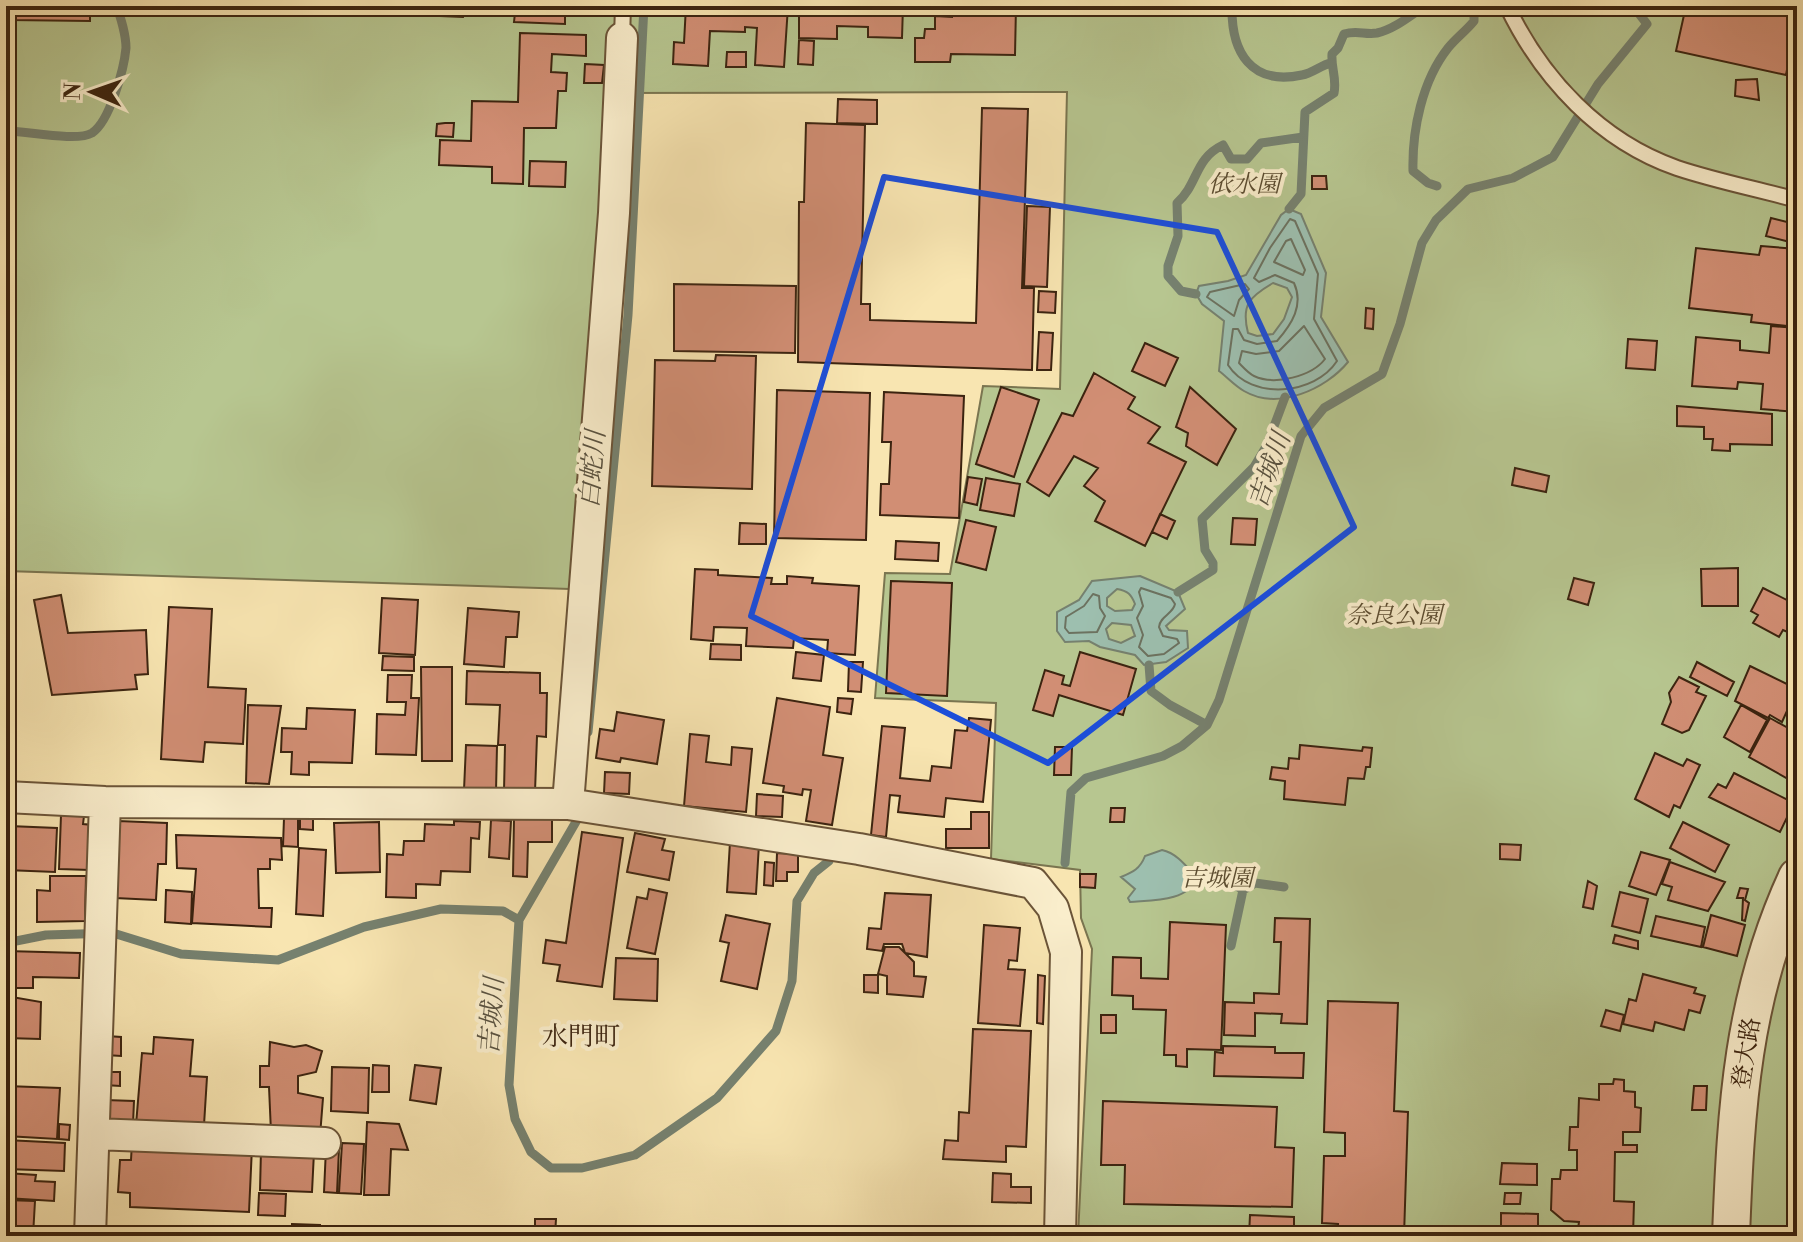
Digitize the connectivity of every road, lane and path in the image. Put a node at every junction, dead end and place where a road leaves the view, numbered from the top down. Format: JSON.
{"nodes":[{"id":1,"x":623,"y":6,"type":"edge"},
{"id":2,"x":1507,"y":6,"type":"edge"},
{"id":3,"x":622,"y":38,"type":"joint"},
{"id":4,"x":1797,"y":200,"type":"edge"},
{"id":5,"x":6,"y":797,"type":"edge"},
{"id":6,"x":105,"y":802,"type":"junction"},
{"id":7,"x":568,"y":804,"type":"junction"},
{"id":8,"x":1797,"y":877,"type":"edge"},
{"id":9,"x":94,"y":1134,"type":"junction"},
{"id":10,"x":325,"y":1143,"type":"dead end"},
{"id":11,"x":90,"y":1236,"type":"edge"},
{"id":12,"x":1060,"y":1236,"type":"edge"},
{"id":13,"x":1731,"y":1236,"type":"edge"}],
"edges":[{"from":1,"to":3,"type":"lane"},
{"from":2,"to":4,"type":"lane"},
{"from":3,"to":7,"type":"street"},
{"from":5,"to":6,"type":"street"},
{"from":6,"to":7,"type":"street"},
{"from":6,"to":9,"type":"street"},
{"from":7,"to":12,"type":"street"},
{"from":8,"to":13,"type":"street","name":"登大路"},
{"from":9,"to":10,"type":"street"},
{"from":9,"to":11,"type":"street"}]}
